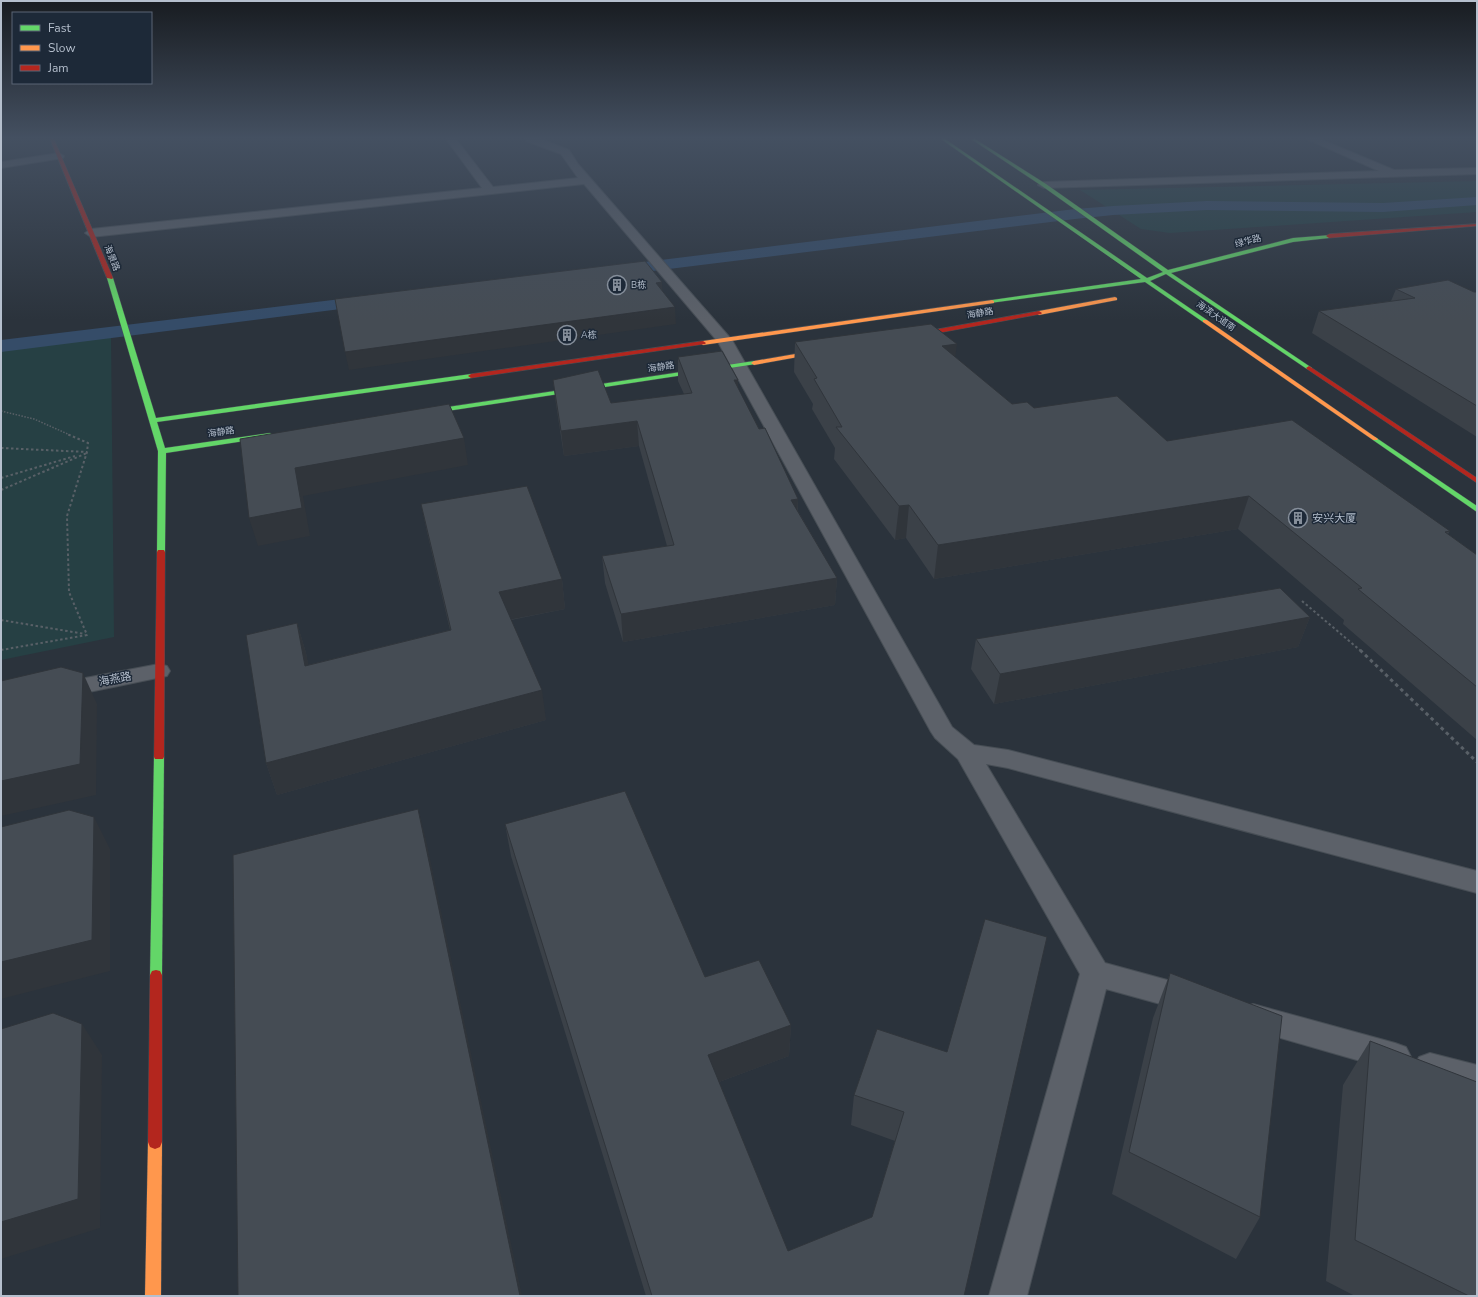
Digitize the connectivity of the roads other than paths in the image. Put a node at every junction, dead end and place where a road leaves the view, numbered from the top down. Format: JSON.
{"nodes":[{"id":1,"x":77,"y":200,"type":"edge"},
{"id":2,"x":409,"y":200,"type":"edge"},
{"id":3,"x":604,"y":200,"type":"edge"},
{"id":4,"x":1029,"y":200,"type":"edge"},
{"id":5,"x":1063,"y":200,"type":"edge"},
{"id":6,"x":1477,"y":224,"type":"edge"},
{"id":7,"x":1477,"y":232,"type":"edge"},
{"id":8,"x":91,"y":233,"type":"junction"},
{"id":9,"x":1339,"y":245,"type":"dead end"},
{"id":10,"x":1166,"y":272,"type":"junction"},
{"id":11,"x":1147,"y":280,"type":"junction"},
{"id":12,"x":1197,"y":280,"type":"dead end"},
{"id":13,"x":1182,"y":283,"type":"junction"},
{"id":14,"x":1160,"y":290,"type":"junction"},
{"id":15,"x":1145,"y":293,"type":"dead end"},
{"id":16,"x":1121,"y":297,"type":"dead end"},
{"id":17,"x":903,"y":337,"type":"edge"},
{"id":18,"x":725,"y":340,"type":"junction"},
{"id":19,"x":832,"y":349,"type":"edge"},
{"id":20,"x":739,"y":365,"type":"junction"},
{"id":21,"x":415,"y":414,"type":"edge"},
{"id":22,"x":152,"y":421,"type":"junction"},
{"id":23,"x":280,"y":434,"type":"edge"},
{"id":24,"x":162,"y":451,"type":"junction"},
{"id":25,"x":1477,"y":481,"type":"edge"},
{"id":26,"x":1477,"y":510,"type":"edge"},
{"id":27,"x":159,"y":671,"type":"junction"},
{"id":28,"x":1,"y":702,"type":"edge"},
{"id":29,"x":968,"y":753,"type":"junction"},
{"id":30,"x":1477,"y":882,"type":"edge"},
{"id":31,"x":1095,"y":973,"type":"junction"},
{"id":32,"x":1477,"y":1080,"type":"edge"},
{"id":33,"x":153,"y":1296,"type":"edge"},
{"id":34,"x":1008,"y":1296,"type":"edge"}],
"edges":[{"from":1,"to":8,"type":"street","name":"海景路"},
{"from":2,"to":8,"type":"street"},
{"from":3,"to":18,"type":"street"},
{"from":4,"to":11,"type":"street","name":"海滨大道南"},
{"from":5,"to":10,"type":"street","name":"海滨大道南"},
{"from":6,"to":10,"type":"street","name":"绿华路"},
{"from":7,"to":9,"type":"street"},
{"from":8,"to":22,"type":"street","name":"海景路"},
{"from":10,"to":11,"type":"street","name":"绿华路"},
{"from":10,"to":13,"type":"street","name":"海滨大道南"},
{"from":11,"to":14,"type":"street","name":"海滨大道南"},
{"from":11,"to":18,"type":"street","name":"海静路"},
{"from":12,"to":13,"type":"street"},
{"from":13,"to":14,"type":"street"},
{"from":13,"to":25,"type":"street","name":"海滨大道南"},
{"from":14,"to":15,"type":"street"},
{"from":14,"to":26,"type":"street","name":"海滨大道南"},
{"from":16,"to":17,"type":"street","name":"海静路"},
{"from":18,"to":20,"type":"street"},
{"from":18,"to":22,"type":"street","name":"海静路"},
{"from":19,"to":20,"type":"street","name":"海静路"},
{"from":20,"to":21,"type":"street","name":"海静路"},
{"from":20,"to":29,"type":"street"},
{"from":22,"to":24,"type":"street","name":"海景路"},
{"from":23,"to":24,"type":"street","name":"海静路"},
{"from":24,"to":27,"type":"street","name":"海景路"},
{"from":27,"to":28,"type":"street","name":"海燕路"},
{"from":27,"to":33,"type":"street","name":"海景路"},
{"from":29,"to":30,"type":"street"},
{"from":29,"to":31,"type":"street"},
{"from":31,"to":32,"type":"street"},
{"from":31,"to":34,"type":"street"}]}
